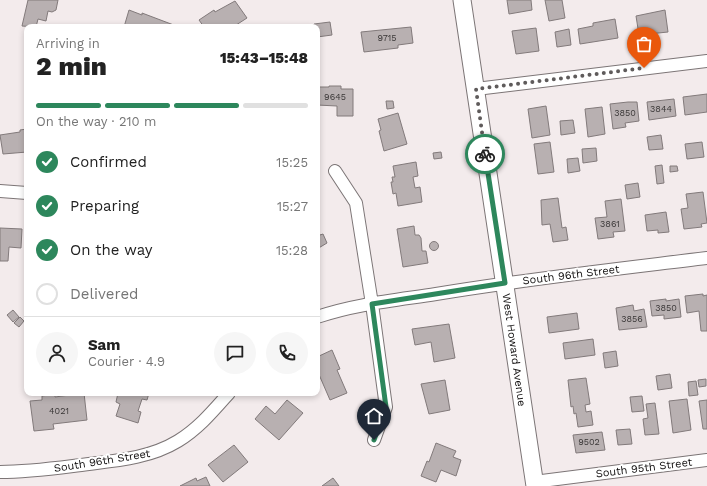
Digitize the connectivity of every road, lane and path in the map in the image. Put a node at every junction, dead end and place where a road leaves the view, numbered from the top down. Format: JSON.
{"nodes":[{"id":1,"x":462,"y":0,"type":"edge"},
{"id":2,"x":707,"y":61,"type":"edge"},
{"id":3,"x":476,"y":89,"type":"junction"},
{"id":4,"x":335,"y":172,"type":"dead end"},
{"id":5,"x":0,"y":190,"type":"edge"},
{"id":6,"x":24,"y":193,"type":"edge"},
{"id":7,"x":707,"y":258,"type":"edge"},
{"id":8,"x":505,"y":283,"type":"junction"},
{"id":9,"x":372,"y":304,"type":"junction"},
{"id":10,"x":320,"y":316,"type":"edge"},
{"id":11,"x":222,"y":396,"type":"edge"},
{"id":12,"x":374,"y":440,"type":"dead end"},
{"id":13,"x":707,"y":460,"type":"edge"},
{"id":14,"x":0,"y":472,"type":"edge"},
{"id":15,"x":534,"y":484,"type":"edge"}],
"edges":[{"from":1,"to":3,"type":"street","name":"West Howard Avenue"},
{"from":2,"to":3,"type":"street"},
{"from":3,"to":8,"type":"street","name":"West Howard Avenue"},
{"from":4,"to":9,"type":"street"},
{"from":5,"to":6,"type":"street"},
{"from":7,"to":8,"type":"street","name":"South 96th Street"},
{"from":8,"to":9,"type":"street","name":"South 96th Street"},
{"from":8,"to":15,"type":"street","name":"West Howard Avenue"},
{"from":9,"to":10,"type":"street","name":"South 96th Street"},
{"from":9,"to":12,"type":"street"},
{"from":11,"to":14,"type":"street","name":"South 96th Street"},
{"from":13,"to":15,"type":"street","name":"South 95th Street"}]}
